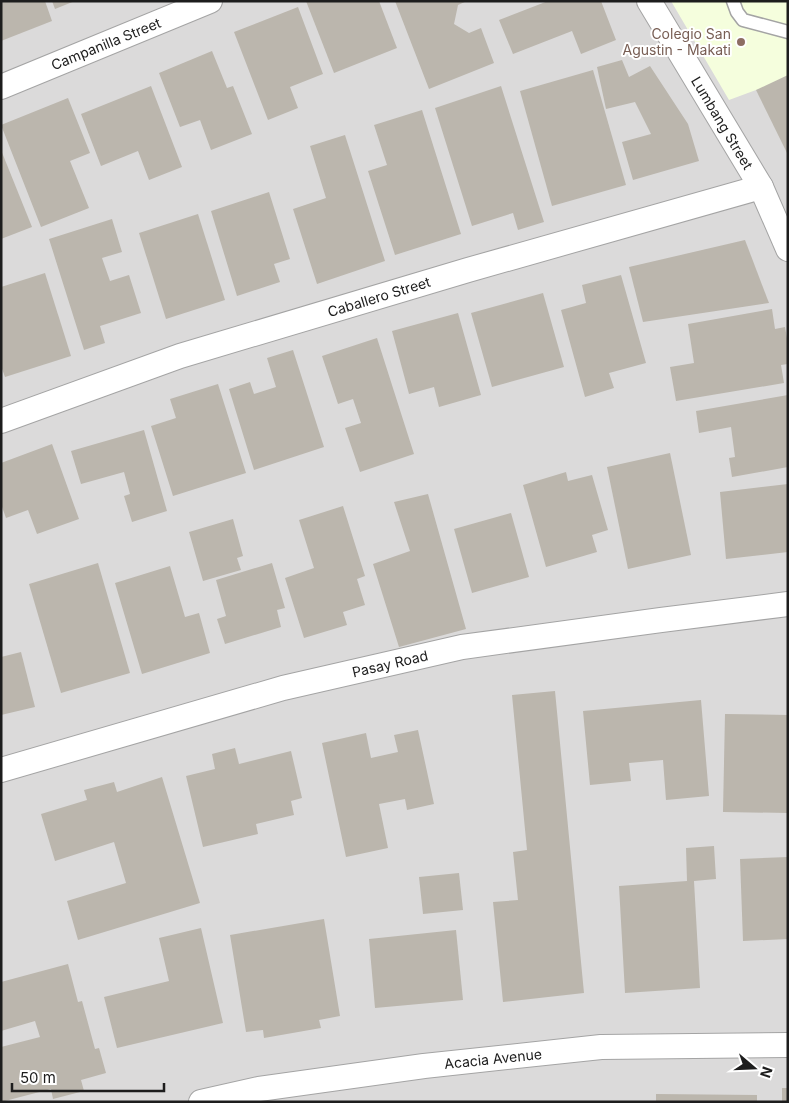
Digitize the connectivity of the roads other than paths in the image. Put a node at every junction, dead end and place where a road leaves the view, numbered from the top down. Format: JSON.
{"nodes":[{"id":1,"x":210,"y":1,"type":"edge"},
{"id":2,"x":649,"y":1,"type":"edge"},
{"id":3,"x":733,"y":1,"type":"edge"},
{"id":4,"x":788,"y":32,"type":"edge"},
{"id":5,"x":1,"y":87,"type":"edge"},
{"id":6,"x":761,"y":187,"type":"junction"},
{"id":7,"x":788,"y":249,"type":"edge"},
{"id":8,"x":1,"y":421,"type":"edge"},
{"id":9,"x":788,"y":604,"type":"edge"},
{"id":10,"x":1,"y":770,"type":"edge"},
{"id":11,"x":788,"y":1045,"type":"edge"},
{"id":12,"x":201,"y":1102,"type":"edge"}],
"edges":[{"from":1,"to":5,"type":"street","name":"Campanilla Street"},
{"from":2,"to":6,"type":"street","name":"Lumbang Street"},
{"from":3,"to":4,"type":"lane"},
{"from":6,"to":7,"type":"street","name":"Lumbang Street"},
{"from":6,"to":8,"type":"street","name":"Caballero Street"},
{"from":9,"to":10,"type":"street","name":"Pasay Road"},
{"from":11,"to":12,"type":"street","name":"Acacia Avenue"}]}
